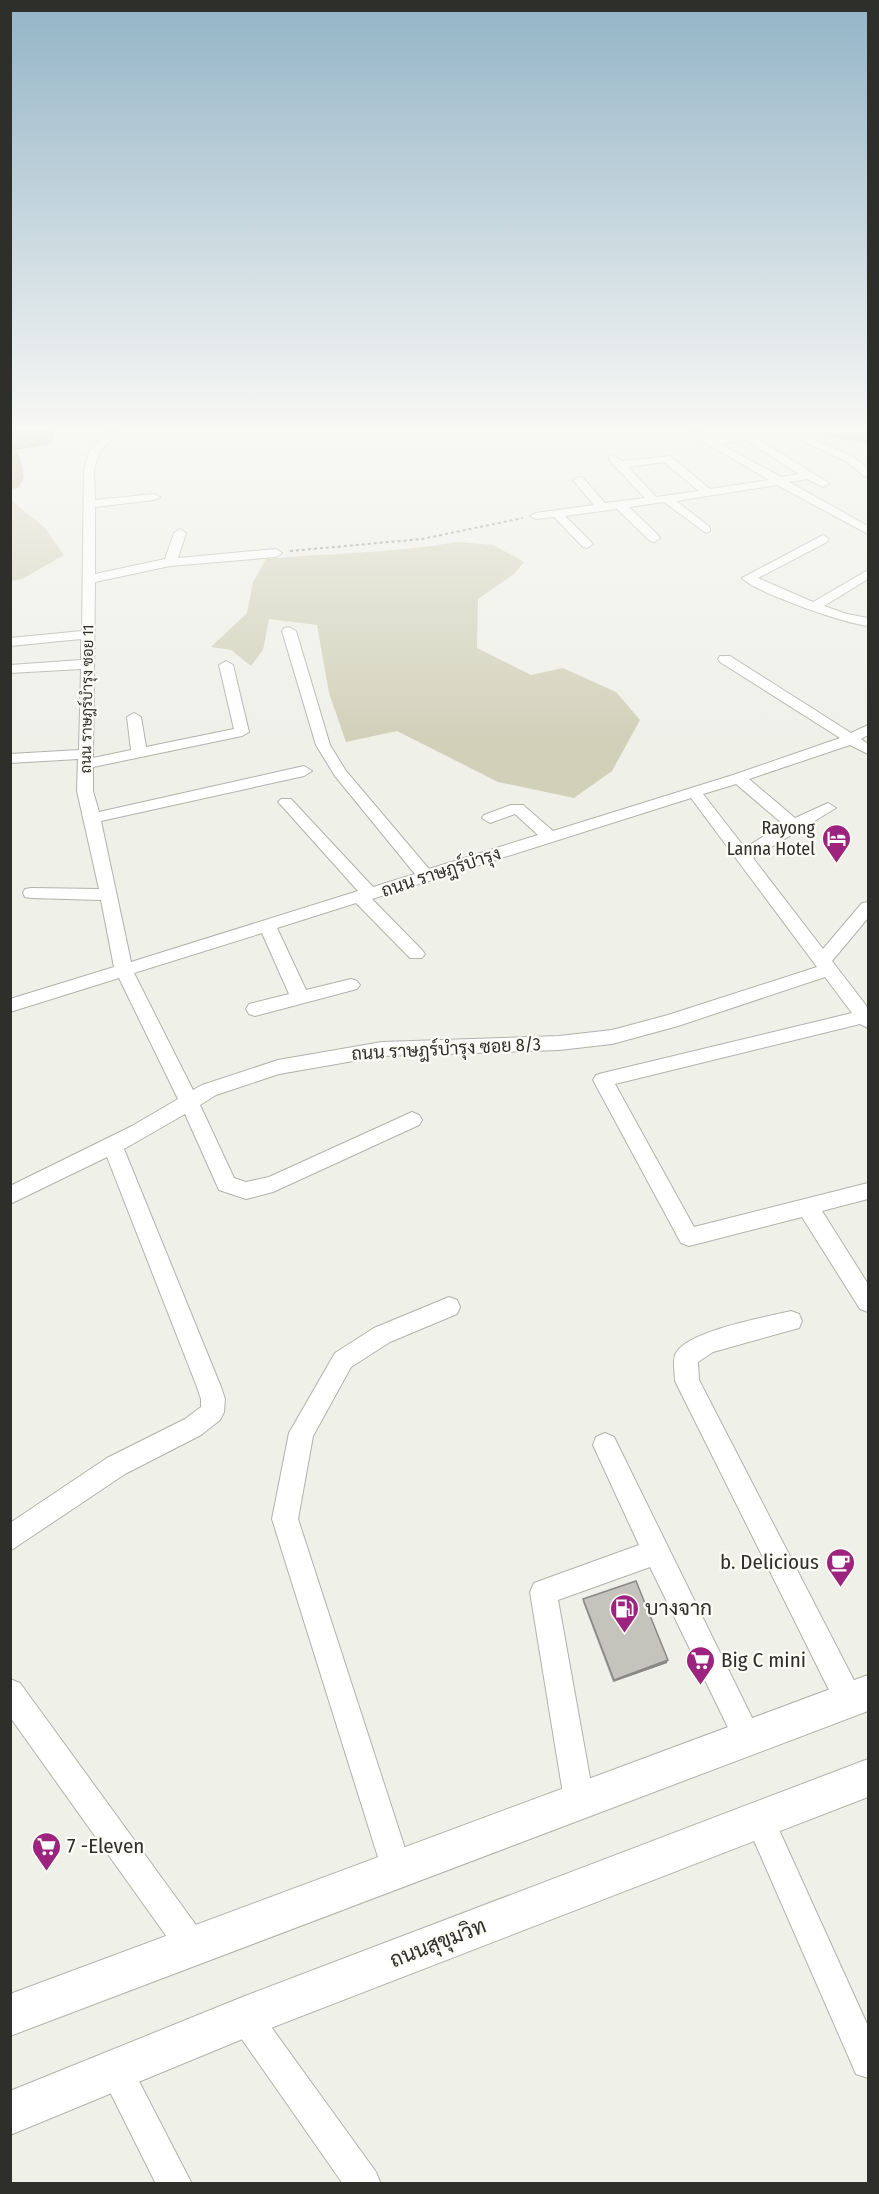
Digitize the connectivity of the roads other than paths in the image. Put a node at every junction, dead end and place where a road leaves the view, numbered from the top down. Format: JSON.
{"nodes":[{"id":1,"x":88,"y":534,"type":"edge"},
{"id":2,"x":180,"y":534,"type":"edge"},
{"id":3,"x":577,"y":534,"type":"edge"},
{"id":4,"x":650,"y":534,"type":"edge"},
{"id":5,"x":654,"y":538,"type":"dead end"},
{"id":6,"x":824,"y":539,"type":"dead end"},
{"id":7,"x":587,"y":544,"type":"dead end"},
{"id":8,"x":276,"y":553,"type":"road end"},
{"id":9,"x":170,"y":562,"type":"junction"},
{"id":10,"x":868,"y":574,"type":"edge"},
{"id":11,"x":89,"y":579,"type":"junction"},
{"id":12,"x":815,"y":606,"type":"junction"},
{"id":13,"x":868,"y":622,"type":"edge"},
{"id":14,"x":289,"y":631,"type":"dead end"},
{"id":15,"x":88,"y":634,"type":"junction"},
{"id":16,"x":10,"y":642,"type":"edge"},
{"id":17,"x":725,"y":659,"type":"dead end"},
{"id":18,"x":88,"y":664,"type":"junction"},
{"id":19,"x":226,"y":665,"type":"dead end"},
{"id":20,"x":10,"y":669,"type":"edge"},
{"id":21,"x":134,"y":717,"type":"dead end"},
{"id":22,"x":868,"y":729,"type":"edge"},
{"id":23,"x":852,"y":739,"type":"junction"},
{"id":24,"x":868,"y":750,"type":"edge"},
{"id":25,"x":139,"y":753,"type":"junction"},
{"id":26,"x":10,"y":759,"type":"edge"},
{"id":27,"x":85,"y":759,"type":"junction"},
{"id":28,"x":304,"y":771,"type":"dead end"},
{"id":29,"x":738,"y":778,"type":"junction"},
{"id":30,"x":694,"y":792,"type":"junction"},
{"id":31,"x":286,"y":802,"type":"dead end"},
{"id":32,"x":828,"y":808,"type":"dead end"},
{"id":33,"x":490,"y":818,"type":"dead end"},
{"id":34,"x":93,"y":819,"type":"junction"},
{"id":35,"x":793,"y":825,"type":"junction"},
{"id":36,"x":550,"y":837,"type":"junction"},
{"id":37,"x":744,"y":856,"type":"junction"},
{"id":38,"x":426,"y":876,"type":"junction"},
{"id":39,"x":31,"y":893,"type":"dead end"},
{"id":40,"x":108,"y":895,"type":"junction"},
{"id":41,"x":365,"y":896,"type":"junction"},
{"id":42,"x":868,"y":907,"type":"edge"},
{"id":43,"x":267,"y":926,"type":"junction"},
{"id":44,"x":416,"y":954,"type":"dead end"},
{"id":45,"x":827,"y":964,"type":"junction"},
{"id":46,"x":124,"y":971,"type":"junction"},
{"id":47,"x":351,"y":985,"type":"dead end"},
{"id":48,"x":300,"y":998,"type":"junction"},
{"id":49,"x":10,"y":1006,"type":"edge"},
{"id":50,"x":255,"y":1009,"type":"dead end"},
{"id":51,"x":867,"y":1018,"type":"edge"},
{"id":52,"x":189,"y":1102,"type":"junction"},
{"id":53,"x":412,"y":1120,"type":"dead end"},
{"id":54,"x":113,"y":1146,"type":"junction"},
{"id":55,"x":868,"y":1191,"type":"edge"},
{"id":56,"x":10,"y":1196,"type":"edge"},
{"id":57,"x":807,"y":1206,"type":"junction"},
{"id":58,"x":868,"y":1302,"type":"edge"},
{"id":59,"x":449,"y":1307,"type":"dead end"},
{"id":60,"x":791,"y":1321,"type":"dead end"},
{"id":61,"x":605,"y":1445,"type":"dead end"},
{"id":62,"x":10,"y":1538,"type":"edge"},
{"id":63,"x":657,"y":1552,"type":"junction"},
{"id":64,"x":10,"y":1693,"type":"edge"},
{"id":65,"x":859,"y":1697,"type":"edge"},
{"id":66,"x":748,"y":1738,"type":"junction"},
{"id":67,"x":868,"y":1778,"type":"edge"},
{"id":68,"x":579,"y":1800,"type":"junction"},
{"id":69,"x":760,"y":1820,"type":"junction"},
{"id":70,"x":397,"y":1870,"type":"junction"},
{"id":71,"x":193,"y":1947,"type":"junction"},
{"id":72,"x":10,"y":2015,"type":"edge"},
{"id":73,"x":245,"y":2017,"type":"junction"},
{"id":74,"x":868,"y":2062,"type":"edge"},
{"id":75,"x":115,"y":2070,"type":"junction"},
{"id":76,"x":10,"y":2113,"type":"edge"},
{"id":77,"x":175,"y":2184,"type":"edge"},
{"id":78,"x":364,"y":2184,"type":"edge"}],
"edges":[{"from":1,"to":11,"type":"street","name":"ถนน ราษฎร์บำรุง ซอย 11"},
{"from":2,"to":9,"type":"street"},
{"from":3,"to":7,"type":"street"},
{"from":4,"to":5,"type":"street"},
{"from":6,"to":12,"type":"street"},
{"from":8,"to":9,"type":"street"},
{"from":9,"to":11,"type":"street"},
{"from":10,"to":12,"type":"street"},
{"from":11,"to":15,"type":"street","name":"ถนน ราษฎร์บำรุง ซอย 11"},
{"from":12,"to":13,"type":"street"},
{"from":14,"to":38,"type":"street"},
{"from":15,"to":16,"type":"street"},
{"from":15,"to":18,"type":"street","name":"ถนน ราษฎร์บำรุง ซอย 11"},
{"from":17,"to":23,"type":"street"},
{"from":18,"to":20,"type":"street"},
{"from":18,"to":27,"type":"street","name":"ถนน ราษฎร์บำรุง ซอย 11"},
{"from":19,"to":25,"type":"street"},
{"from":21,"to":25,"type":"street"},
{"from":22,"to":23,"type":"street","name":"ถนน ราษฎร์บำรุง"},
{"from":23,"to":24,"type":"street"},
{"from":23,"to":29,"type":"street","name":"ถนน ราษฎร์บำรุง"},
{"from":25,"to":27,"type":"street"},
{"from":26,"to":27,"type":"street"},
{"from":27,"to":34,"type":"street","name":"ถนน ราษฎร์บำรุง ซอย 11"},
{"from":28,"to":34,"type":"street"},
{"from":29,"to":30,"type":"street","name":"ถนน ราษฎร์บำรุง"},
{"from":29,"to":35,"type":"street"},
{"from":30,"to":36,"type":"street","name":"ถนน ราษฎร์บำรุง"},
{"from":30,"to":37,"type":"street"},
{"from":31,"to":41,"type":"street"},
{"from":32,"to":35,"type":"street"},
{"from":33,"to":36,"type":"street"},
{"from":34,"to":40,"type":"street","name":"ถนน ราษฎร์บำรุง ซอย 11"},
{"from":35,"to":37,"type":"street"},
{"from":36,"to":38,"type":"street","name":"ถนน ราษฎร์บำรุง"},
{"from":37,"to":45,"type":"street"},
{"from":38,"to":41,"type":"street","name":"ถนน ราษฎร์บำรุง"},
{"from":39,"to":40,"type":"street"},
{"from":40,"to":46,"type":"street","name":"ถนน ราษฎร์บำรุง ซอย 11"},
{"from":41,"to":43,"type":"street","name":"ถนน ราษฎร์บำรุง"},
{"from":41,"to":44,"type":"street"},
{"from":42,"to":45,"type":"street"},
{"from":43,"to":46,"type":"street","name":"ถนน ราษฎร์บำรุง"},
{"from":43,"to":48,"type":"street"},
{"from":45,"to":51,"type":"street"},
{"from":45,"to":52,"type":"street","name":"ถนน ราษฎร์บำรุง ซอย 8/3"},
{"from":46,"to":49,"type":"street","name":"ถนน ราษฎร์บำรุง"},
{"from":46,"to":52,"type":"street","name":"ถนน ราษฎร์บำรุง ซอย 11"},
{"from":47,"to":48,"type":"street"},
{"from":48,"to":50,"type":"street"},
{"from":51,"to":57,"type":"street"},
{"from":52,"to":53,"type":"street","name":"ถนน ราษฎร์บำรุง ซอย 11"},
{"from":52,"to":54,"type":"street","name":"ถนน ราษฎร์บำรุง ซอย 8/3"},
{"from":54,"to":56,"type":"street","name":"ถนน ราษฎร์บำรุง ซอย 8/3"},
{"from":54,"to":62,"type":"street"},
{"from":55,"to":57,"type":"street"},
{"from":57,"to":58,"type":"street"},
{"from":59,"to":70,"type":"street"},
{"from":60,"to":65,"type":"street"},
{"from":61,"to":63,"type":"street"},
{"from":63,"to":66,"type":"street"},
{"from":63,"to":68,"type":"street"},
{"from":64,"to":71,"type":"street"},
{"from":65,"to":66,"type":"main road"},
{"from":66,"to":68,"type":"main road"},
{"from":67,"to":69,"type":"main road","name":"ถนนสุขุมวิท"},
{"from":68,"to":70,"type":"main road"},
{"from":69,"to":73,"type":"main road","name":"ถนนสุขุมวิท"},
{"from":69,"to":74,"type":"street"},
{"from":70,"to":71,"type":"main road"},
{"from":71,"to":72,"type":"main road"},
{"from":73,"to":75,"type":"main road","name":"ถนนสุขุมวิท"},
{"from":73,"to":78,"type":"street"},
{"from":75,"to":76,"type":"main road","name":"ถนนสุขุมวิท"},
{"from":75,"to":77,"type":"street"}]}
